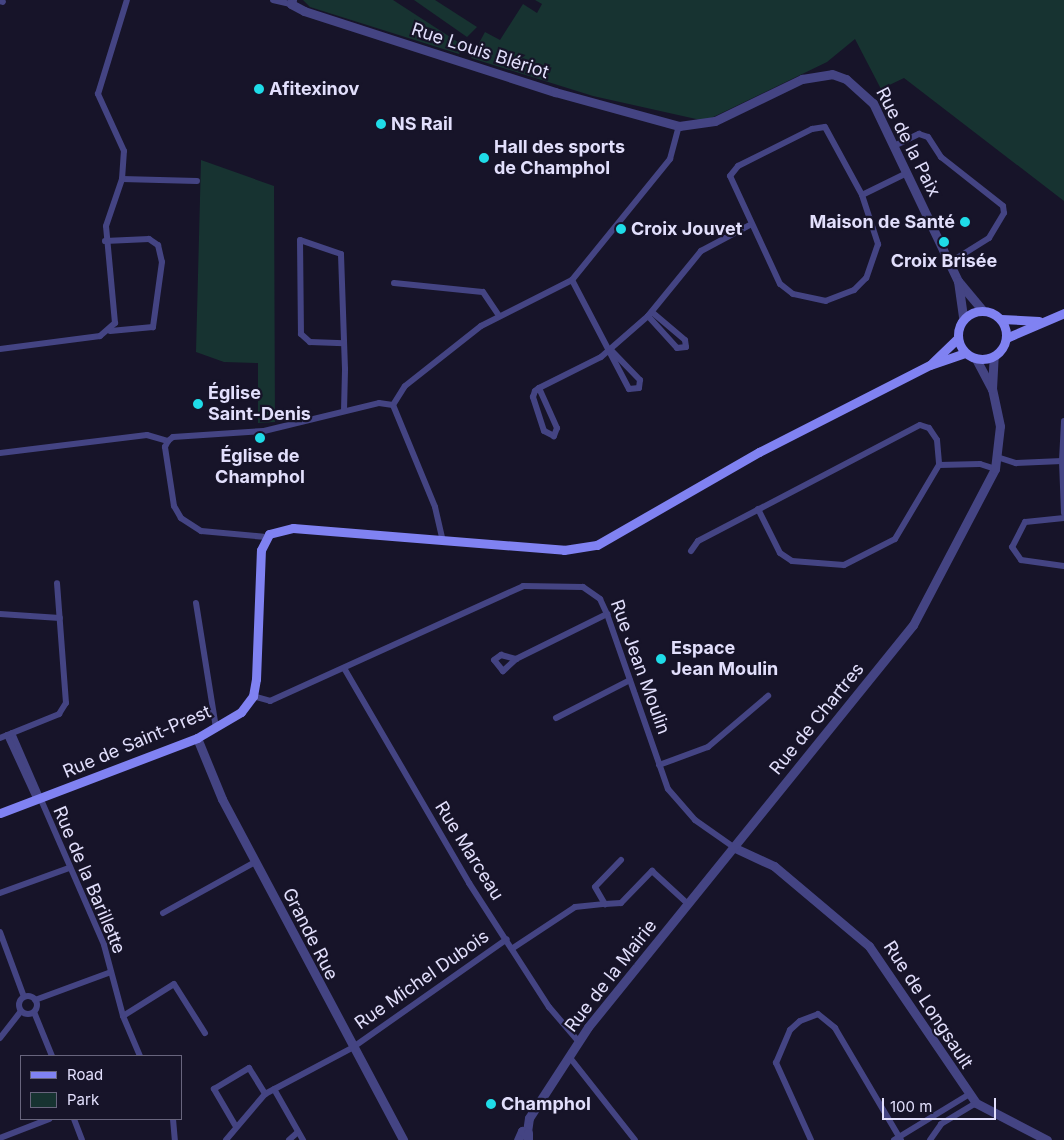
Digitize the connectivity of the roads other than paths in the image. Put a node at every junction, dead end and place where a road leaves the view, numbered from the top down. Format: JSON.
{"nodes":[{"id":1,"x":127,"y":0,"type":"edge"},
{"id":2,"x":273,"y":0,"type":"edge"},
{"id":3,"x":291,"y":2,"type":"edge"},
{"id":4,"x":679,"y":126,"type":"junction"},
{"id":5,"x":894,"y":146,"type":"junction"},
{"id":6,"x":907,"y":173,"type":"junction"},
{"id":7,"x":122,"y":179,"type":"junction"},
{"id":8,"x":197,"y":181,"type":"dead end"},
{"id":9,"x":862,"y":195,"type":"junction"},
{"id":10,"x":750,"y":225,"type":"junction"},
{"id":11,"x":106,"y":241,"type":"junction"},
{"id":12,"x":949,"y":263,"type":"junction"},
{"id":13,"x":572,"y":280,"type":"junction"},
{"id":14,"x":958,"y":281,"type":"junction"},
{"id":15,"x":394,"y":283,"type":"dead end"},
{"id":16,"x":982,"y":310,"type":"junction"},
{"id":17,"x":1064,"y":313,"type":"edge"},
{"id":18,"x":498,"y":314,"type":"junction"},
{"id":19,"x":650,"y":314,"type":"junction"},
{"id":20,"x":963,"y":318,"type":"junction"},
{"id":21,"x":1001,"y":319,"type":"junction"},
{"id":22,"x":1042,"y":321,"type":"junction"},
{"id":23,"x":110,"y":331,"type":"junction"},
{"id":24,"x":957,"y":338,"type":"junction"},
{"id":25,"x":1006,"y":338,"type":"junction"},
{"id":26,"x":344,"y":343,"type":"junction"},
{"id":27,"x":0,"y":349,"type":"edge"},
{"id":28,"x":610,"y":349,"type":"junction"},
{"id":29,"x":965,"y":353,"type":"junction"},
{"id":30,"x":994,"y":356,"type":"junction"},
{"id":31,"x":976,"y":359,"type":"junction"},
{"id":32,"x":930,"y":365,"type":"junction"},
{"id":33,"x":539,"y":388,"type":"junction"},
{"id":34,"x":992,"y":389,"type":"junction"},
{"id":35,"x":392,"y":405,"type":"junction"},
{"id":36,"x":344,"y":411,"type":"junction"},
{"id":37,"x":1064,"y":421,"type":"edge"},
{"id":38,"x":168,"y":441,"type":"junction"},
{"id":39,"x":0,"y":453,"type":"edge"},
{"id":40,"x":998,"y":457,"type":"junction"},
{"id":41,"x":1062,"y":460,"type":"junction"},
{"id":42,"x":939,"y":465,"type":"junction"},
{"id":43,"x":995,"y":469,"type":"junction"},
{"id":44,"x":758,"y":510,"type":"junction"},
{"id":45,"x":1064,"y":513,"type":"edge"},
{"id":46,"x":1064,"y":518,"type":"edge"},
{"id":47,"x":266,"y":537,"type":"junction"},
{"id":48,"x":443,"y":541,"type":"junction"},
{"id":49,"x":691,"y":551,"type":"dead end"},
{"id":50,"x":1064,"y":566,"type":"edge"},
{"id":51,"x":57,"y":583,"type":"dead end"},
{"id":52,"x":196,"y":602,"type":"dead end"},
{"id":53,"x":0,"y":614,"type":"edge"},
{"id":54,"x":607,"y":614,"type":"junction"},
{"id":55,"x":60,"y":618,"type":"junction"},
{"id":56,"x":516,"y":659,"type":"dead end"},
{"id":57,"x":344,"y":668,"type":"junction"},
{"id":58,"x":630,"y":680,"type":"junction"},
{"id":59,"x":253,"y":696,"type":"junction"},
{"id":60,"x":768,"y":696,"type":"dead end"},
{"id":61,"x":556,"y":718,"type":"dead end"},
{"id":62,"x":216,"y":728,"type":"junction"},
{"id":63,"x":6,"y":735,"type":"edge"},
{"id":64,"x":197,"y":738,"type":"junction"},
{"id":65,"x":659,"y":766,"type":"junction"},
{"id":66,"x":38,"y":800,"type":"junction"},
{"id":67,"x":0,"y":813,"type":"edge"},
{"id":68,"x":735,"y":848,"type":"junction"},
{"id":69,"x":621,"y":860,"type":"dead end"},
{"id":70,"x":255,"y":862,"type":"junction"},
{"id":71,"x":69,"y":868,"type":"junction"},
{"id":72,"x":0,"y":894,"type":"edge"},
{"id":73,"x":605,"y":904,"type":"junction"},
{"id":74,"x":688,"y":904,"type":"junction"},
{"id":75,"x":163,"y":913,"type":"dead end"},
{"id":76,"x":0,"y":932,"type":"edge"},
{"id":77,"x":507,"y":939,"type":"junction"},
{"id":78,"x":513,"y":948,"type":"junction"},
{"id":79,"x":111,"y":972,"type":"junction"},
{"id":80,"x":24,"y":997,"type":"junction"},
{"id":81,"x":35,"y":1000,"type":"junction"},
{"id":82,"x":20,"y":1010,"type":"junction"},
{"id":83,"x":34,"y":1012,"type":"junction"},
{"id":84,"x":123,"y":1016,"type":"junction"},
{"id":85,"x":205,"y":1033,"type":"dead end"},
{"id":86,"x":0,"y":1038,"type":"edge"},
{"id":87,"x":579,"y":1042,"type":"junction"},
{"id":88,"x":354,"y":1045,"type":"junction"},
{"id":89,"x":52,"y":1055,"type":"edge"},
{"id":90,"x":140,"y":1055,"type":"edge"},
{"id":91,"x":571,"y":1059,"type":"junction"},
{"id":92,"x":274,"y":1089,"type":"junction"},
{"id":93,"x":265,"y":1094,"type":"junction"},
{"id":94,"x":968,"y":1095,"type":"junction"},
{"id":95,"x":976,"y":1103,"type":"junction"},
{"id":96,"x":45,"y":1120,"type":"edge"},
{"id":97,"x":74,"y":1120,"type":"edge"},
{"id":98,"x":172,"y":1120,"type":"edge"},
{"id":99,"x":235,"y":1125,"type":"junction"},
{"id":100,"x":298,"y":1132,"type":"junction"},
{"id":101,"x":527,"y":1136,"type":"edge"},
{"id":102,"x":0,"y":1138,"type":"edge"},
{"id":103,"x":898,"y":1139,"type":"edge"},
{"id":104,"x":82,"y":1140,"type":"edge"},
{"id":105,"x":175,"y":1140,"type":"edge"},
{"id":106,"x":226,"y":1140,"type":"edge"},
{"id":107,"x":290,"y":1140,"type":"edge"},
{"id":108,"x":303,"y":1140,"type":"edge"},
{"id":109,"x":403,"y":1140,"type":"edge"},
{"id":110,"x":518,"y":1140,"type":"edge"},
{"id":111,"x":635,"y":1140,"type":"edge"},
{"id":112,"x":812,"y":1140,"type":"edge"},
{"id":113,"x":930,"y":1140,"type":"edge"},
{"id":114,"x":1047,"y":1140,"type":"edge"}],
"edges":[{"from":1,"to":7,"type":"street"},
{"from":2,"to":3,"type":"street","name":"Rue Louis Blériot"},
{"from":3,"to":4,"type":"street","name":"Rue Louis Blériot"},
{"from":4,"to":5,"type":"street","name":"Rue de la Paix"},
{"from":4,"to":13,"type":"street"},
{"from":5,"to":6,"type":"street","name":"Rue de la Paix"},
{"from":5,"to":12,"type":"street"},
{"from":6,"to":9,"type":"street"},
{"from":6,"to":12,"type":"street","name":"Rue de la Paix"},
{"from":7,"to":8,"type":"street"},
{"from":7,"to":11,"type":"street"},
{"from":9,"to":10,"type":"street"},
{"from":9,"to":10,"type":"street"},
{"from":10,"to":19,"type":"street"},
{"from":11,"to":23,"type":"street"},
{"from":11,"to":23,"type":"street"},
{"from":12,"to":14,"type":"street","name":"Rue de la Paix"},
{"from":13,"to":18,"type":"street"},
{"from":13,"to":28,"type":"street"},
{"from":14,"to":16,"type":"street","name":"Rue de la Paix"},
{"from":14,"to":20,"type":"street","name":"Rue de la Paix"},
{"from":15,"to":18,"type":"street"},
{"from":16,"to":20,"type":"main road"},
{"from":16,"to":21,"type":"main road"},
{"from":17,"to":22,"type":"main road"},
{"from":18,"to":35,"type":"street"},
{"from":19,"to":19,"type":"street"},
{"from":19,"to":28,"type":"street"},
{"from":20,"to":24,"type":"main road"},
{"from":21,"to":22,"type":"main road"},
{"from":21,"to":25,"type":"main road"},
{"from":22,"to":25,"type":"main road"},
{"from":23,"to":27,"type":"street"},
{"from":24,"to":29,"type":"main road"},
{"from":24,"to":32,"type":"main road"},
{"from":25,"to":30,"type":"main road"},
{"from":26,"to":26,"type":"street"},
{"from":26,"to":36,"type":"street"},
{"from":28,"to":28,"type":"street"},
{"from":28,"to":33,"type":"street"},
{"from":29,"to":31,"type":"main road"},
{"from":29,"to":32,"type":"main road"},
{"from":30,"to":31,"type":"main road"},
{"from":30,"to":34,"type":"street"},
{"from":31,"to":34,"type":"street"},
{"from":32,"to":48,"type":"main road"},
{"from":33,"to":33,"type":"street"},
{"from":34,"to":40,"type":"street","name":"Rue de Chartres"},
{"from":35,"to":36,"type":"street"},
{"from":35,"to":48,"type":"street"},
{"from":36,"to":38,"type":"street"},
{"from":37,"to":41,"type":"street"},
{"from":38,"to":39,"type":"street"},
{"from":38,"to":47,"type":"street"},
{"from":40,"to":41,"type":"street"},
{"from":40,"to":43,"type":"street","name":"Rue de Chartres"},
{"from":41,"to":45,"type":"street"},
{"from":42,"to":43,"type":"street"},
{"from":42,"to":44,"type":"street"},
{"from":42,"to":44,"type":"street"},
{"from":43,"to":68,"type":"street","name":"Rue de Chartres"},
{"from":44,"to":49,"type":"street"},
{"from":46,"to":50,"type":"street"},
{"from":47,"to":48,"type":"main road"},
{"from":47,"to":59,"type":"main road"},
{"from":51,"to":55,"type":"street"},
{"from":52,"to":62,"type":"street"},
{"from":53,"to":55,"type":"street"},
{"from":54,"to":56,"type":"street"},
{"from":54,"to":57,"type":"street","name":"Rue Jean Moulin"},
{"from":54,"to":58,"type":"street","name":"Rue Jean Moulin"},
{"from":55,"to":63,"type":"street"},
{"from":57,"to":59,"type":"street","name":"Rue Jean Moulin"},
{"from":57,"to":77,"type":"street","name":"Rue Marceau"},
{"from":58,"to":61,"type":"street"},
{"from":58,"to":65,"type":"street","name":"Rue Jean Moulin"},
{"from":59,"to":62,"type":"main road","name":"Rue de Saint-Prest"},
{"from":60,"to":65,"type":"street"},
{"from":62,"to":64,"type":"main road","name":"Rue de Saint-Prest"},
{"from":63,"to":66,"type":"street","name":"Rue de la Barillette"},
{"from":64,"to":66,"type":"main road","name":"Rue de Saint-Prest"},
{"from":64,"to":70,"type":"street","name":"Grande Rue"},
{"from":65,"to":68,"type":"street","name":"Rue Jean Moulin"},
{"from":66,"to":67,"type":"main road","name":"Rue de Saint-Prest"},
{"from":66,"to":71,"type":"street","name":"Rue de la Barillette"},
{"from":68,"to":74,"type":"street","name":"Rue de la Mairie"},
{"from":68,"to":94,"type":"street","name":"Rue de Longsault"},
{"from":69,"to":73,"type":"street"},
{"from":70,"to":75,"type":"street"},
{"from":70,"to":88,"type":"street","name":"Grande Rue"},
{"from":71,"to":72,"type":"street"},
{"from":71,"to":79,"type":"street","name":"Rue de la Barillette"},
{"from":73,"to":74,"type":"street"},
{"from":73,"to":78,"type":"street"},
{"from":74,"to":87,"type":"street","name":"Rue de la Mairie"},
{"from":76,"to":80,"type":"street"},
{"from":77,"to":78,"type":"street","name":"Rue Marceau"},
{"from":77,"to":88,"type":"street","name":"Rue Michel Dubois"},
{"from":78,"to":87,"type":"street","name":"Rue Marceau"},
{"from":79,"to":81,"type":"street"},
{"from":79,"to":84,"type":"street","name":"Rue de la Barillette"},
{"from":80,"to":81,"type":"street"},
{"from":80,"to":82,"type":"street"},
{"from":81,"to":83,"type":"street"},
{"from":82,"to":83,"type":"street"},
{"from":82,"to":86,"type":"street"},
{"from":83,"to":89,"type":"street"},
{"from":84,"to":85,"type":"street"},
{"from":84,"to":90,"type":"street","name":"Rue de la Barillette"},
{"from":87,"to":91,"type":"street","name":"Rue de la Mairie"},
{"from":88,"to":92,"type":"street","name":"Rue Michel Dubois"},
{"from":88,"to":109,"type":"street","name":"Grande Rue"},
{"from":91,"to":101,"type":"street","name":"Rue de la Mairie"},
{"from":91,"to":111,"type":"street"},
{"from":92,"to":93,"type":"street","name":"Rue Michel Dubois"},
{"from":92,"to":100,"type":"street"},
{"from":93,"to":99,"type":"street","name":"Rue Michel Dubois"},
{"from":93,"to":99,"type":"street"},
{"from":94,"to":95,"type":"street","name":"Rue de Longsault"},
{"from":94,"to":103,"type":"street"},
{"from":95,"to":113,"type":"street"},
{"from":95,"to":114,"type":"street","name":"Rue de Longsault"},
{"from":96,"to":102,"type":"street"},
{"from":97,"to":104,"type":"street"},
{"from":98,"to":105,"type":"street"},
{"from":99,"to":106,"type":"street","name":"Rue Michel Dubois"},
{"from":100,"to":107,"type":"street"},
{"from":100,"to":108,"type":"street"},
{"from":101,"to":110,"type":"street"},
{"from":103,"to":112,"type":"street"}]}
